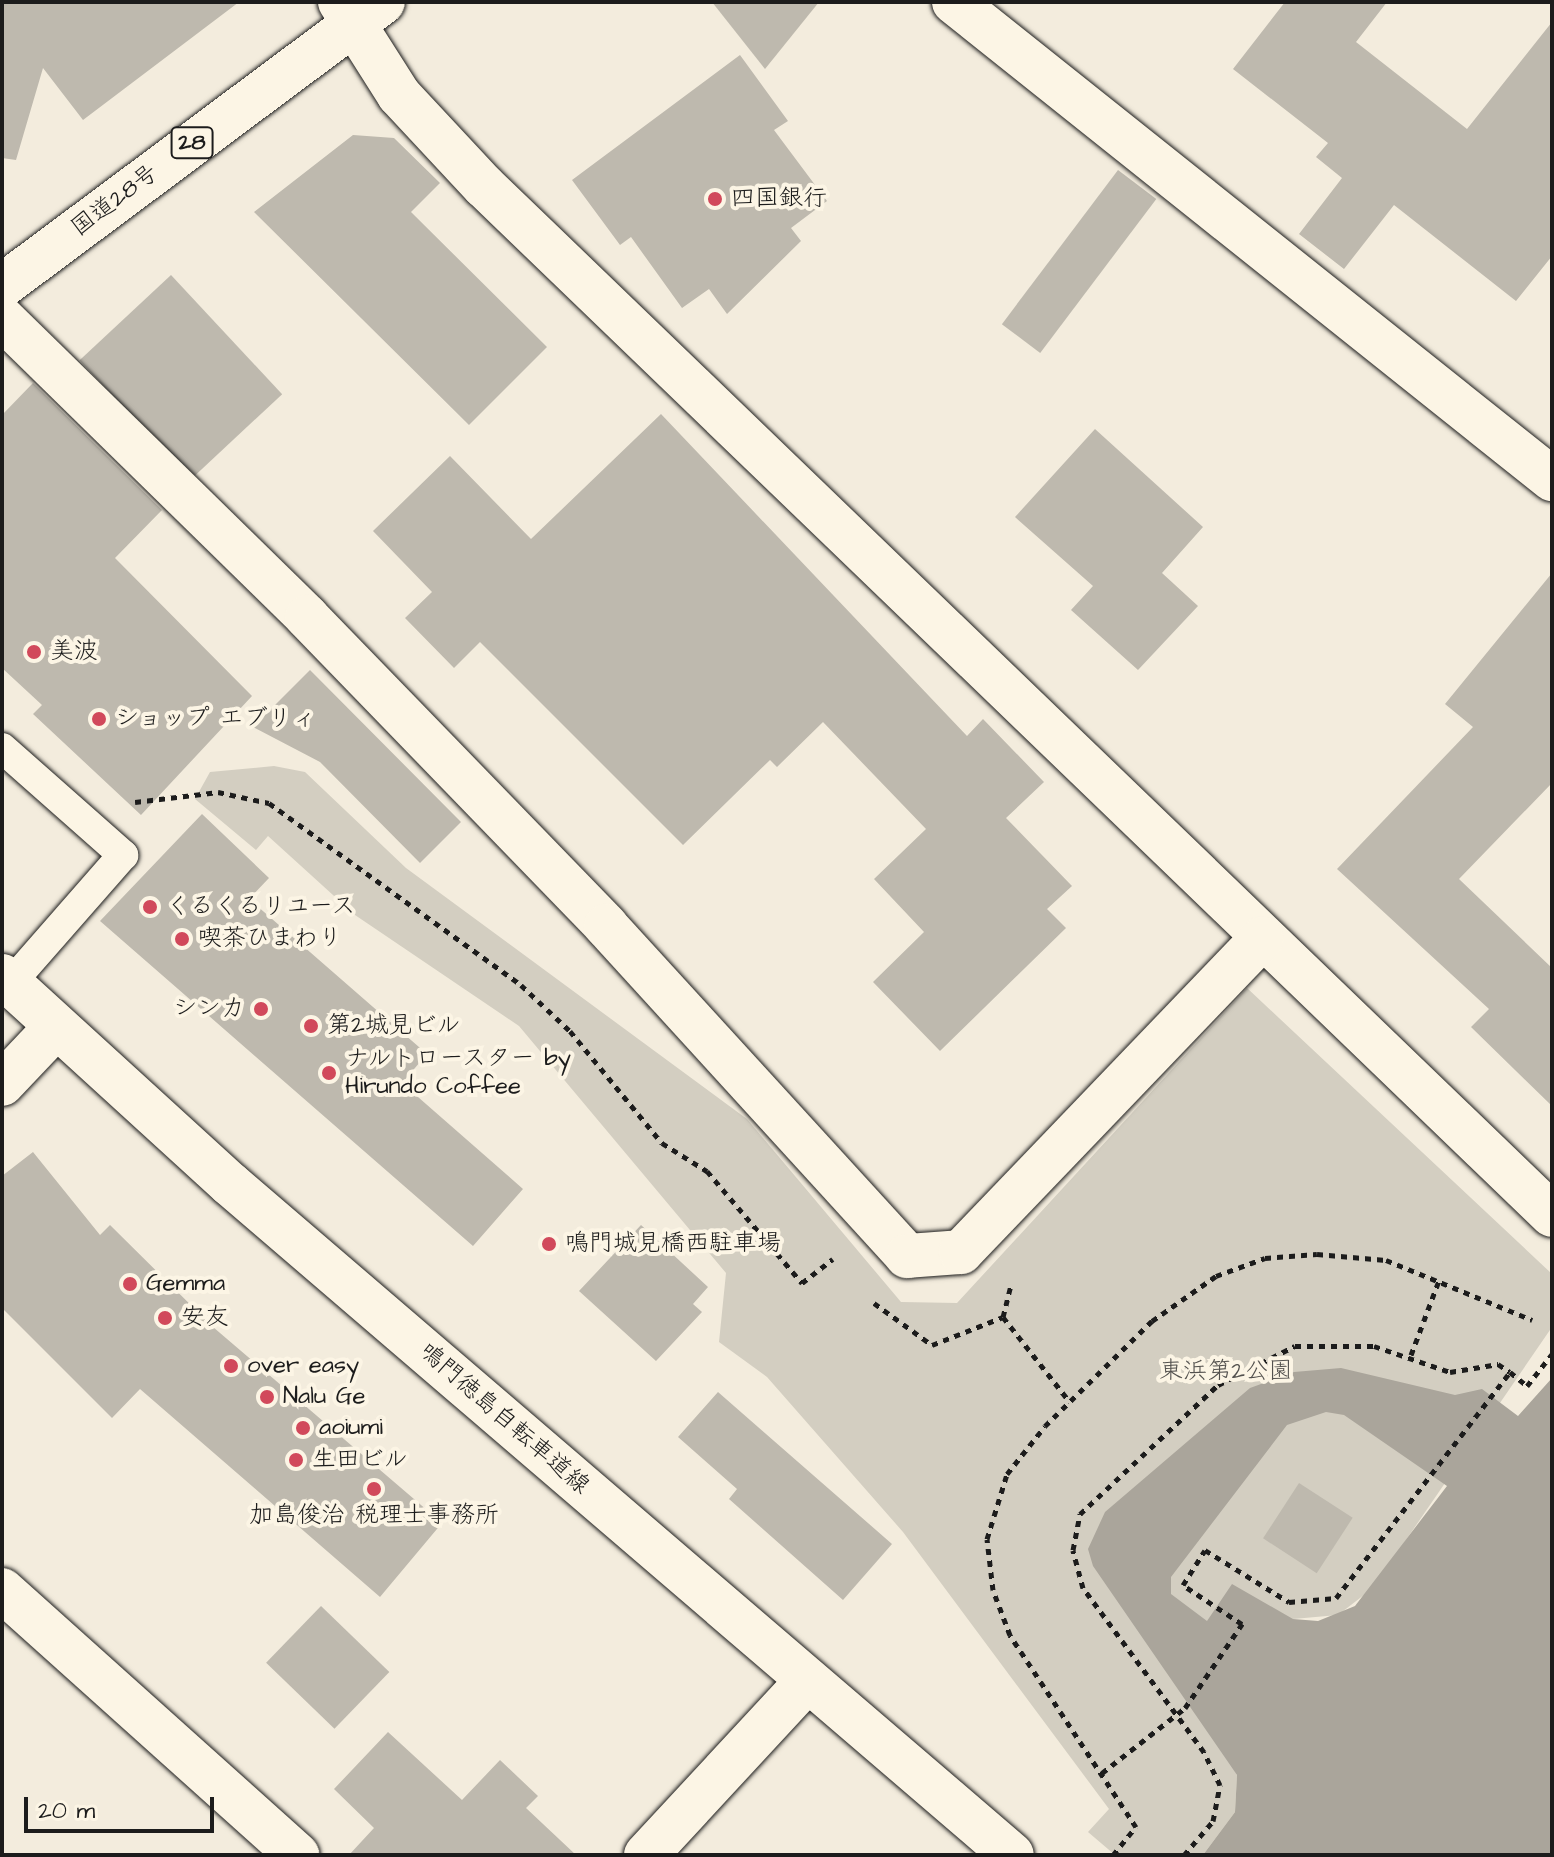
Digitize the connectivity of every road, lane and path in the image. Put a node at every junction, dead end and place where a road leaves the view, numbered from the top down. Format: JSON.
{"nodes":[{"id":1,"x":954,"y":2,"type":"edge"},
{"id":2,"x":359,"y":9,"type":"edge"},
{"id":3,"x":2,"y":286,"type":"edge"},
{"id":4,"x":2,"y":318,"type":"edge"},
{"id":5,"x":1552,"y":479,"type":"edge"},
{"id":6,"x":2,"y":748,"type":"edge"},
{"id":7,"x":75,"y":813,"type":"junction"},
{"id":8,"x":1261,"y":939,"type":"junction"},
{"id":9,"x":6,"y":980,"type":"edge"},
{"id":10,"x":55,"y":1028,"type":"junction"},
{"id":11,"x":2,"y":1084,"type":"edge"},
{"id":12,"x":1552,"y":1215,"type":"edge"},
{"id":13,"x":845,"y":1266,"type":"dead end"},
{"id":14,"x":1440,"y":1278,"type":"junction"},
{"id":15,"x":871,"y":1299,"type":"dead end"},
{"id":16,"x":1532,"y":1320,"type":"dead end"},
{"id":17,"x":1552,"y":1354,"type":"edge"},
{"id":18,"x":1411,"y":1355,"type":"junction"},
{"id":19,"x":1510,"y":1372,"type":"junction"},
{"id":20,"x":1070,"y":1402,"type":"junction"},
{"id":21,"x":2,"y":1590,"type":"edge"},
{"id":22,"x":808,"y":1680,"type":"junction"},
{"id":23,"x":1176,"y":1715,"type":"junction"},
{"id":24,"x":1102,"y":1773,"type":"junction"},
{"id":25,"x":297,"y":1855,"type":"edge"},
{"id":26,"x":646,"y":1855,"type":"edge"},
{"id":27,"x":1012,"y":1855,"type":"edge"},
{"id":28,"x":1113,"y":1855,"type":"edge"},
{"id":29,"x":1184,"y":1855,"type":"edge"}],
"edges":[{"from":1,"to":5,"type":"main road"},
{"from":2,"to":3,"type":"main road","name":"国道28号","number":"28"},
{"from":2,"to":8,"type":"main road"},
{"from":4,"to":8,"type":"main road"},
{"from":6,"to":7,"type":"lane"},
{"from":7,"to":9,"type":"lane"},
{"from":7,"to":13,"type":"path"},
{"from":8,"to":12,"type":"main road"},
{"from":9,"to":10,"type":"main road","name":"鳴門徳島自転車道線"},
{"from":10,"to":11,"type":"main road"},
{"from":10,"to":22,"type":"main road","name":"鳴門徳島自転車道線"},
{"from":14,"to":16,"type":"path"},
{"from":14,"to":18,"type":"path"},
{"from":14,"to":20,"type":"path"},
{"from":15,"to":20,"type":"path"},
{"from":17,"to":19,"type":"path"},
{"from":18,"to":19,"type":"path"},
{"from":18,"to":23,"type":"path"},
{"from":19,"to":23,"type":"path"},
{"from":20,"to":24,"type":"path"},
{"from":21,"to":25,"type":"main road"},
{"from":22,"to":26,"type":"main road"},
{"from":22,"to":27,"type":"main road","name":"鳴門徳島自転車道線"},
{"from":23,"to":24,"type":"path"},
{"from":23,"to":29,"type":"path"},
{"from":24,"to":28,"type":"path"}]}
